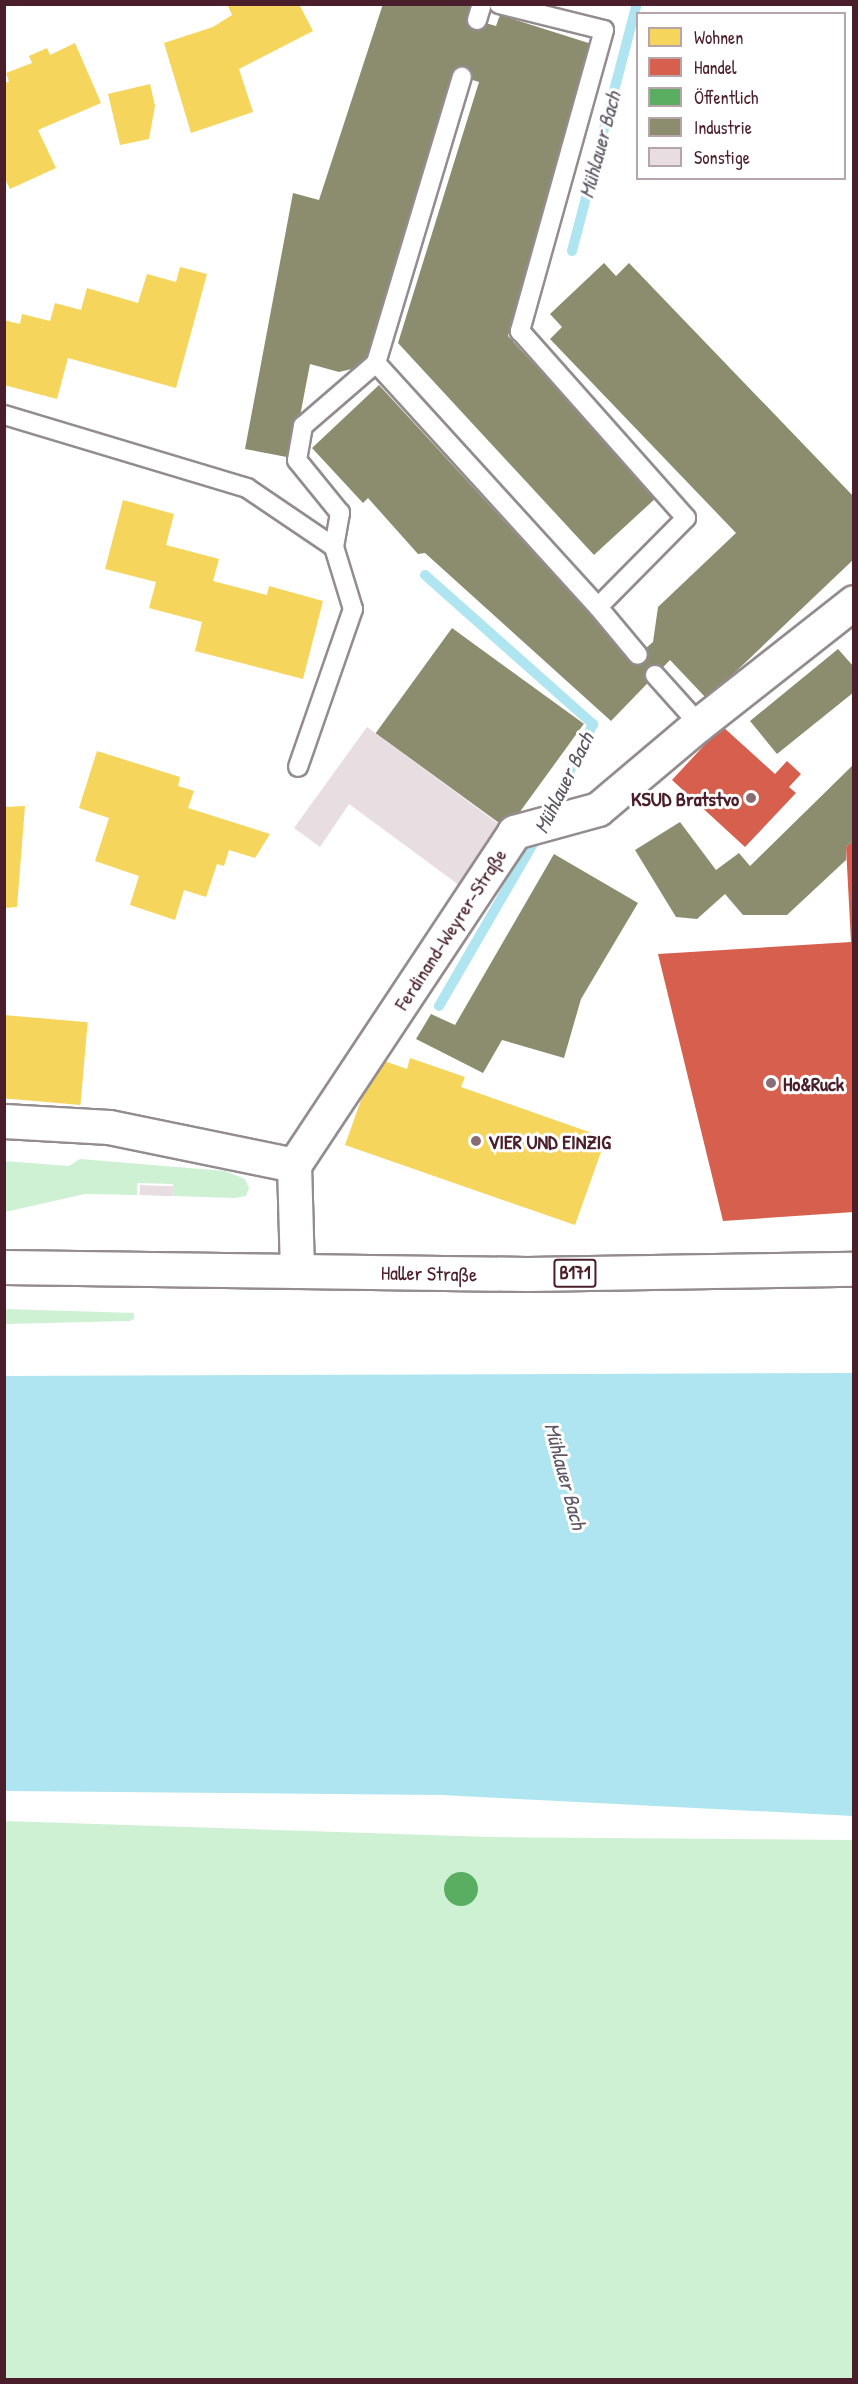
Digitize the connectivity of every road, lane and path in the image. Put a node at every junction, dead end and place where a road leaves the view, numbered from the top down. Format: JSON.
{"nodes":[{"id":1,"x":499,"y":4,"type":"edge"},
{"id":2,"x":462,"y":76,"type":"dead end"},
{"id":3,"x":376,"y":363,"type":"junction"},
{"id":4,"x":4,"y":415,"type":"edge"},
{"id":5,"x":334,"y":547,"type":"junction"},
{"id":6,"x":854,"y":602,"type":"edge"},
{"id":7,"x":598,"y":608,"type":"junction"},
{"id":8,"x":638,"y":656,"type":"dead end"},
{"id":9,"x":655,"y":675,"type":"dead end"},
{"id":10,"x":699,"y":724,"type":"junction"},
{"id":11,"x":297,"y":766,"type":"dead end"},
{"id":12,"x":4,"y":1121,"type":"edge"},
{"id":13,"x":294,"y":1165,"type":"junction"},
{"id":14,"x":4,"y":1267,"type":"edge"},
{"id":15,"x":854,"y":1269,"type":"edge"},
{"id":16,"x":297,"y":1271,"type":"junction"}],
"edges":[{"from":1,"to":7,"type":"lane"},
{"from":2,"to":3,"type":"lane"},
{"from":3,"to":5,"type":"lane"},
{"from":3,"to":7,"type":"lane"},
{"from":4,"to":5,"type":"lane"},
{"from":5,"to":11,"type":"lane"},
{"from":6,"to":10,"type":"street","name":"Ferdinand-Weyrer-Straße"},
{"from":7,"to":8,"type":"lane"},
{"from":9,"to":10,"type":"lane"},
{"from":10,"to":13,"type":"street","name":"Ferdinand-Weyrer-Straße"},
{"from":12,"to":13,"type":"street"},
{"from":13,"to":16,"type":"street"},
{"from":14,"to":16,"type":"street","name":"Haller Straße","number":"B171"},
{"from":15,"to":16,"type":"street","name":"Haller Straße","number":"B171"}]}
